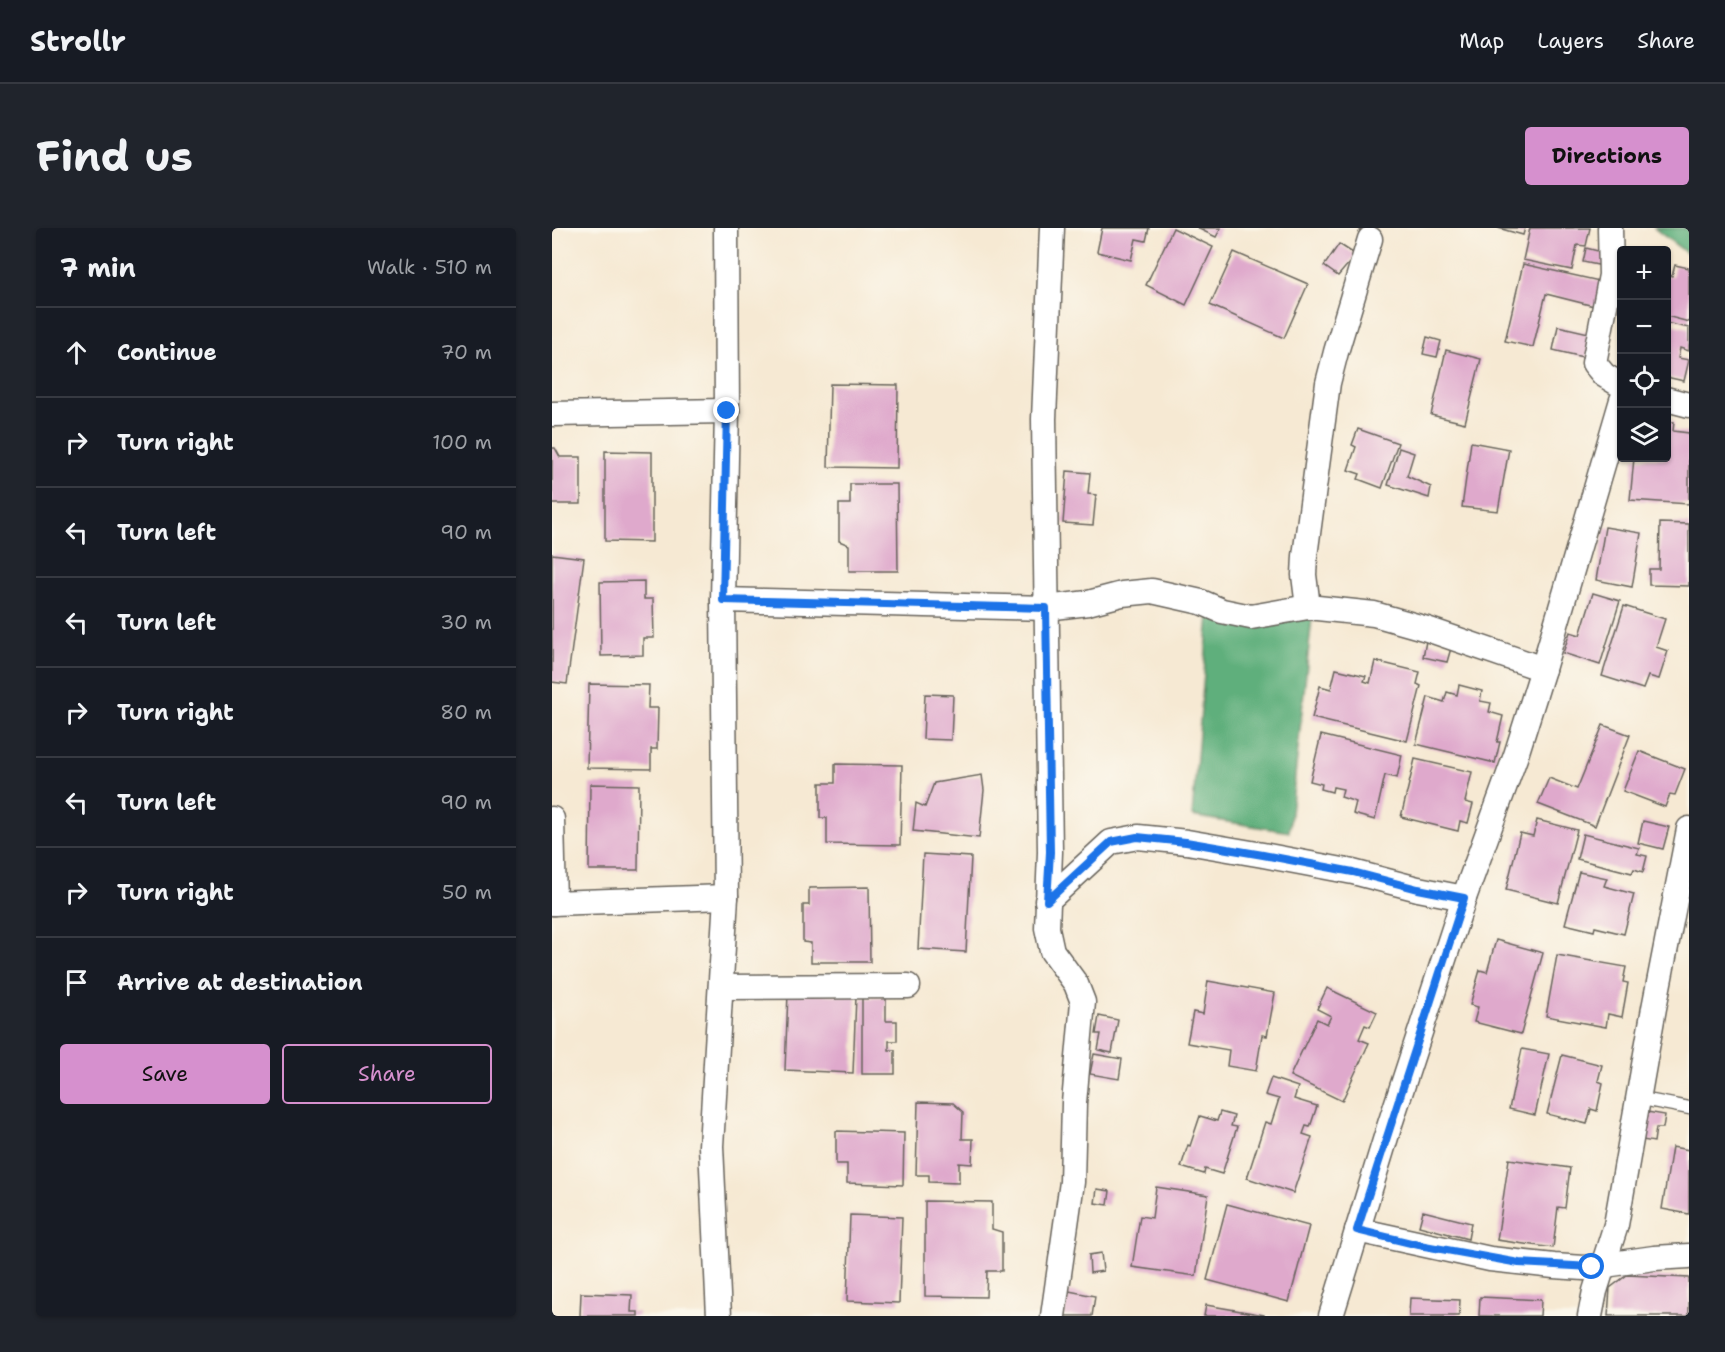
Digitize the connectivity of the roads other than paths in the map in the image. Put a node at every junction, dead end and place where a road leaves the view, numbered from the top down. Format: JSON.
{"nodes":[{"id":1,"x":726,"y":228,"type":"edge"},
{"id":2,"x":1052,"y":228,"type":"edge"},
{"id":3,"x":1610,"y":228,"type":"edge"},
{"id":4,"x":1370,"y":239,"type":"dead end"},
{"id":5,"x":1617,"y":383,"type":"edge"},
{"id":6,"x":1671,"y":400,"type":"edge"},
{"id":7,"x":1689,"y":405,"type":"edge"},
{"id":8,"x":1620,"y":408,"type":"edge"},
{"id":9,"x":727,"y":411,"type":"junction"},
{"id":10,"x":552,"y":414,"type":"edge"},
{"id":11,"x":723,"y":600,"type":"junction"},
{"id":12,"x":1308,"y":607,"type":"junction"},
{"id":13,"x":1046,"y":608,"type":"junction"},
{"id":14,"x":1543,"y":669,"type":"junction"},
{"id":15,"x":552,"y":819,"type":"edge"},
{"id":16,"x":1689,"y":829,"type":"edge"},
{"id":17,"x":726,"y":897,"type":"junction"},
{"id":18,"x":1464,"y":898,"type":"junction"},
{"id":19,"x":1047,"y":901,"type":"junction"},
{"id":20,"x":553,"y":903,"type":"edge"},
{"id":21,"x":908,"y":986,"type":"dead end"},
{"id":22,"x":721,"y":987,"type":"junction"},
{"id":23,"x":1637,"y":1098,"type":"junction"},
{"id":24,"x":1689,"y":1108,"type":"edge"},
{"id":25,"x":1357,"y":1230,"type":"junction"},
{"id":26,"x":1689,"y":1256,"type":"edge"},
{"id":27,"x":1604,"y":1264,"type":"junction"},
{"id":28,"x":719,"y":1316,"type":"edge"},
{"id":29,"x":1053,"y":1316,"type":"edge"},
{"id":30,"x":1331,"y":1316,"type":"edge"},
{"id":31,"x":1590,"y":1316,"type":"edge"}],
"edges":[{"from":1,"to":9,"type":"street"},
{"from":2,"to":13,"type":"street"},
{"from":3,"to":5,"type":"street"},
{"from":4,"to":12,"type":"street"},
{"from":6,"to":7,"type":"street"},
{"from":8,"to":14,"type":"street"},
{"from":9,"to":10,"type":"street"},
{"from":9,"to":11,"type":"street"},
{"from":11,"to":13,"type":"street"},
{"from":11,"to":17,"type":"street"},
{"from":12,"to":13,"type":"street"},
{"from":12,"to":14,"type":"street"},
{"from":13,"to":19,"type":"street"},
{"from":14,"to":18,"type":"street"},
{"from":15,"to":20,"type":"street"},
{"from":16,"to":23,"type":"street"},
{"from":17,"to":20,"type":"street"},
{"from":17,"to":22,"type":"street"},
{"from":18,"to":19,"type":"street"},
{"from":18,"to":25,"type":"street"},
{"from":19,"to":29,"type":"street"},
{"from":21,"to":22,"type":"street"},
{"from":22,"to":28,"type":"street"},
{"from":23,"to":24,"type":"lane"},
{"from":23,"to":27,"type":"street"},
{"from":25,"to":27,"type":"street"},
{"from":25,"to":30,"type":"street"},
{"from":26,"to":27,"type":"street"},
{"from":27,"to":31,"type":"street"}]}
